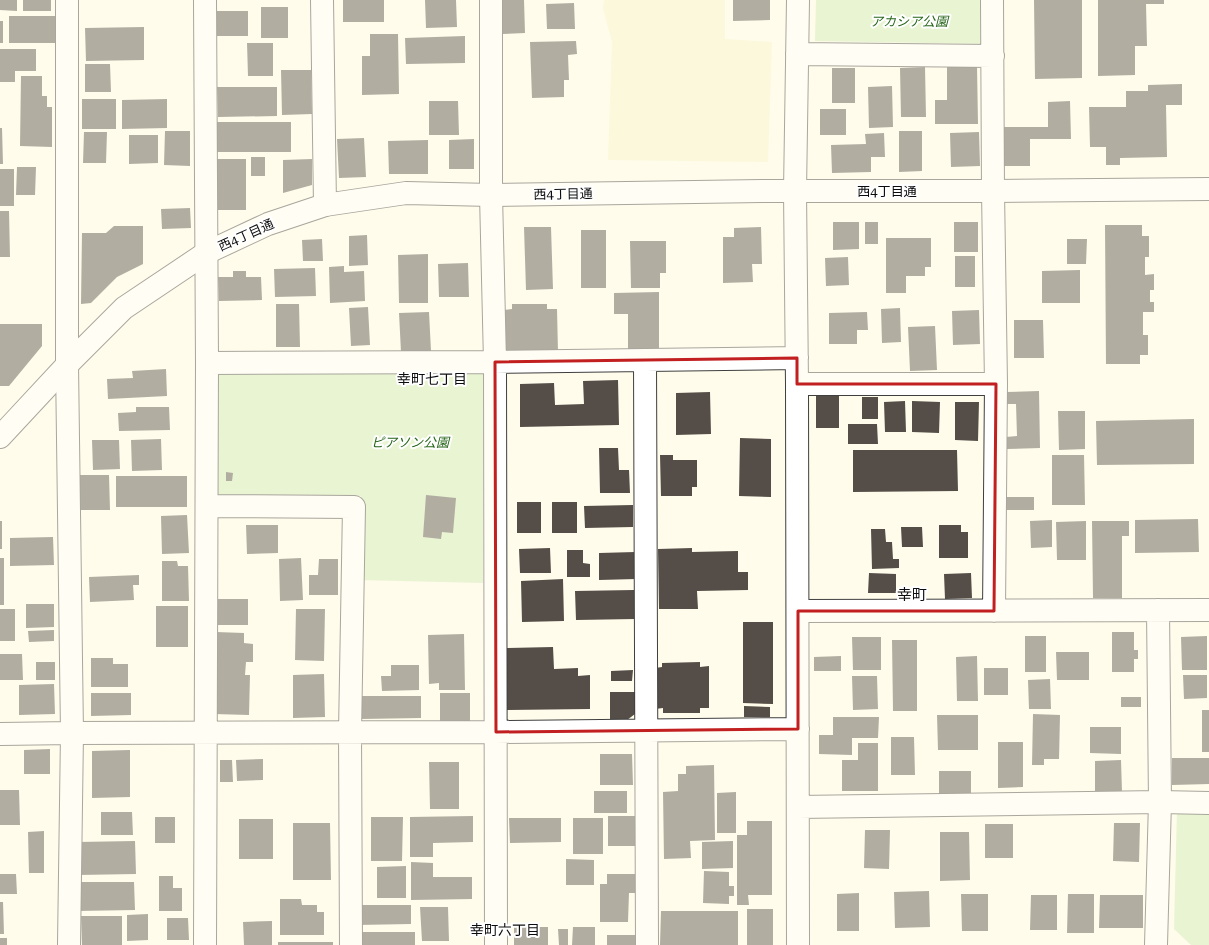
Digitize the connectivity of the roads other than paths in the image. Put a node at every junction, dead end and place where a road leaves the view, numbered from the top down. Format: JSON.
{"nodes":[{"id":1,"x":67,"y":0,"type":"edge"},
{"id":2,"x":205,"y":0,"type":"edge"},
{"id":3,"x":322,"y":0,"type":"edge"},
{"id":4,"x":491,"y":0,"type":"edge"},
{"id":5,"x":798,"y":0,"type":"edge"},
{"id":6,"x":992,"y":0,"type":"edge"},
{"id":7,"x":797,"y":54,"type":"junction"},
{"id":8,"x":993,"y":56,"type":"junction"},
{"id":9,"x":1209,"y":189,"type":"edge"},
{"id":10,"x":794,"y":191,"type":"junction"},
{"id":11,"x":993,"y":191,"type":"junction"},
{"id":12,"x":491,"y":195,"type":"junction"},
{"id":13,"x":325,"y":205,"type":"junction"},
{"id":14,"x":206,"y":253,"type":"junction"},
{"id":15,"x":797,"y":358,"type":"junction"},
{"id":16,"x":645,"y":360,"type":"junction"},
{"id":17,"x":207,"y":362,"type":"junction"},
{"id":18,"x":494,"y":362,"type":"junction"},
{"id":19,"x":67,"y":365,"type":"junction"},
{"id":20,"x":797,"y":384,"type":"junction"},
{"id":21,"x":996,"y":384,"type":"junction"},
{"id":22,"x":0,"y":437,"type":"edge"},
{"id":23,"x":207,"y":506,"type":"junction"},
{"id":24,"x":798,"y":610,"type":"junction"},
{"id":25,"x":1158,"y":610,"type":"junction"},
{"id":26,"x":1209,"y":610,"type":"edge"},
{"id":27,"x":994,"y":611,"type":"junction"},
{"id":28,"x":798,"y":729,"type":"junction"},
{"id":29,"x":646,"y":730,"type":"junction"},
{"id":30,"x":205,"y":732,"type":"junction"},
{"id":31,"x":350,"y":732,"type":"junction"},
{"id":32,"x":496,"y":732,"type":"junction"},
{"id":33,"x":72,"y":733,"type":"junction"},
{"id":34,"x":0,"y":734,"type":"edge"},
{"id":35,"x":1160,"y":802,"type":"junction"},
{"id":36,"x":1209,"y":803,"type":"edge"},
{"id":37,"x":798,"y":807,"type":"junction"},
{"id":38,"x":69,"y":945,"type":"edge"},
{"id":39,"x":205,"y":945,"type":"edge"},
{"id":40,"x":352,"y":945,"type":"edge"},
{"id":41,"x":496,"y":945,"type":"edge"},
{"id":42,"x":647,"y":945,"type":"edge"},
{"id":43,"x":798,"y":945,"type":"edge"},
{"id":44,"x":1156,"y":945,"type":"edge"}],
"edges":[{"from":1,"to":19,"type":"street"},
{"from":2,"to":14,"type":"street"},
{"from":3,"to":13,"type":"street"},
{"from":4,"to":12,"type":"street"},
{"from":5,"to":7,"type":"street"},
{"from":6,"to":8,"type":"street"},
{"from":7,"to":8,"type":"street"},
{"from":7,"to":10,"type":"street"},
{"from":8,"to":11,"type":"street"},
{"from":9,"to":11,"type":"street","name":"西4丁目通"},
{"from":10,"to":11,"type":"street","name":"西4丁目通"},
{"from":10,"to":12,"type":"street","name":"西4丁目通"},
{"from":10,"to":15,"type":"street"},
{"from":11,"to":21,"type":"street"},
{"from":12,"to":13,"type":"street","name":"西4丁目通"},
{"from":12,"to":18,"type":"street"},
{"from":13,"to":14,"type":"street","name":"西4丁目通"},
{"from":14,"to":17,"type":"street"},
{"from":14,"to":19,"type":"street","name":"西4丁目通"},
{"from":15,"to":16,"type":"street"},
{"from":15,"to":20,"type":"street"},
{"from":16,"to":18,"type":"street"},
{"from":16,"to":29,"type":"street"},
{"from":17,"to":18,"type":"street"},
{"from":17,"to":23,"type":"street"},
{"from":18,"to":32,"type":"street"},
{"from":19,"to":22,"type":"street","name":"西4丁目通"},
{"from":19,"to":33,"type":"street"},
{"from":20,"to":21,"type":"street"},
{"from":20,"to":24,"type":"street"},
{"from":21,"to":27,"type":"street"},
{"from":23,"to":30,"type":"street"},
{"from":23,"to":31,"type":"street"},
{"from":24,"to":27,"type":"street"},
{"from":24,"to":28,"type":"street"},
{"from":25,"to":26,"type":"street"},
{"from":25,"to":27,"type":"street"},
{"from":25,"to":35,"type":"street"},
{"from":28,"to":29,"type":"street"},
{"from":28,"to":37,"type":"street"},
{"from":29,"to":32,"type":"street"},
{"from":29,"to":42,"type":"street"},
{"from":30,"to":31,"type":"street"},
{"from":30,"to":33,"type":"street"},
{"from":30,"to":39,"type":"street"},
{"from":31,"to":32,"type":"street"},
{"from":31,"to":40,"type":"street"},
{"from":32,"to":41,"type":"street"},
{"from":33,"to":34,"type":"street"},
{"from":33,"to":38,"type":"street"},
{"from":35,"to":36,"type":"street"},
{"from":35,"to":37,"type":"street"},
{"from":35,"to":44,"type":"street"},
{"from":37,"to":43,"type":"street"}]}
